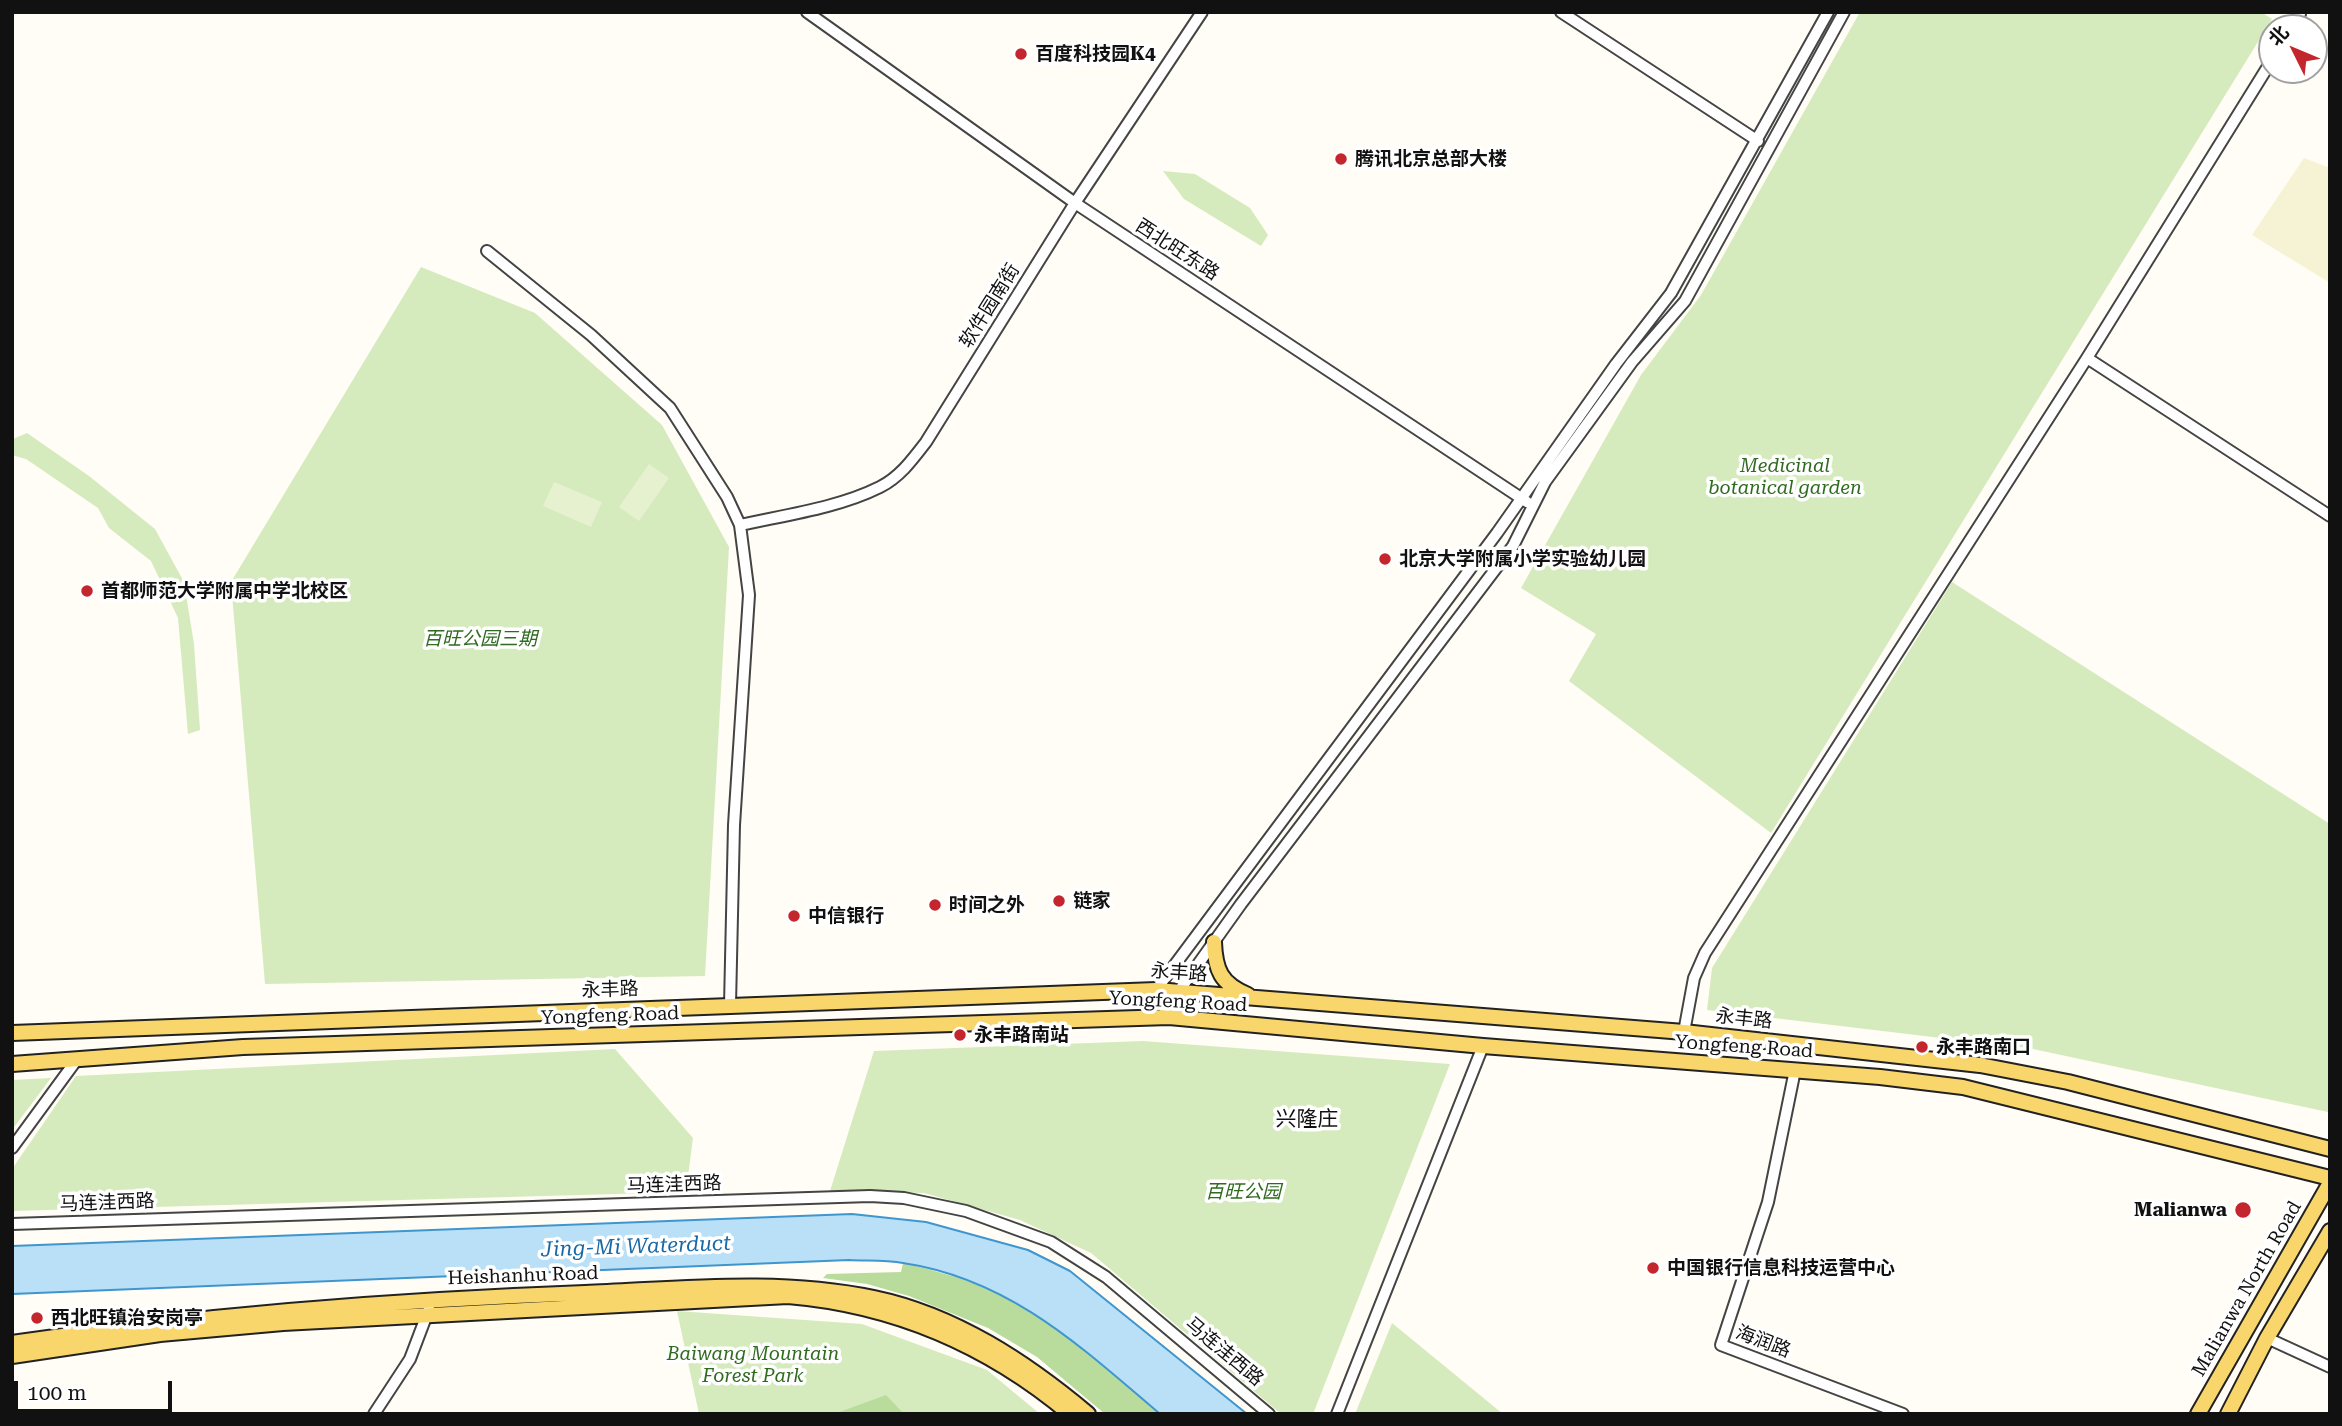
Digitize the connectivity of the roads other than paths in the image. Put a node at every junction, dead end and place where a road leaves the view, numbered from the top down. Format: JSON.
{"nodes":[{"id":1,"x":807,"y":12,"type":"edge"},
{"id":2,"x":1202,"y":12,"type":"edge"},
{"id":3,"x":1561,"y":12,"type":"edge"},
{"id":4,"x":1828,"y":12,"type":"edge"},
{"id":5,"x":1844,"y":12,"type":"edge"},
{"id":6,"x":2258,"y":83,"type":"edge"},
{"id":7,"x":1758,"y":141,"type":"junction"},
{"id":8,"x":1075,"y":203,"type":"junction"},
{"id":9,"x":487,"y":251,"type":"dead end"},
{"id":10,"x":2087,"y":358,"type":"junction"},
{"id":11,"x":1521,"y":498,"type":"junction"},
{"id":12,"x":1535,"y":507,"type":"junction"},
{"id":13,"x":2330,"y":516,"type":"edge"},
{"id":14,"x":740,"y":525,"type":"junction"},
{"id":15,"x":1214,"y":942,"type":"junction"},
{"id":16,"x":1156,"y":990,"type":"junction"},
{"id":17,"x":1179,"y":991,"type":"junction"},
{"id":18,"x":1259,"y":999,"type":"junction"},
{"id":19,"x":730,"y":1005,"type":"junction"},
{"id":20,"x":1169,"y":1017,"type":"junction"},
{"id":21,"x":282,"y":1021,"type":"junction"},
{"id":22,"x":246,"y":1023,"type":"junction"},
{"id":23,"x":1684,"y":1032,"type":"junction"},
{"id":24,"x":12,"y":1033,"type":"edge"},
{"id":25,"x":281,"y":1046,"type":"junction"},
{"id":26,"x":1483,"y":1046,"type":"junction"},
{"id":27,"x":248,"y":1047,"type":"junction"},
{"id":28,"x":75,"y":1062,"type":"junction"},
{"id":29,"x":12,"y":1064,"type":"edge"},
{"id":30,"x":1795,"y":1070,"type":"junction"},
{"id":31,"x":12,"y":1148,"type":"edge"},
{"id":32,"x":2330,"y":1149,"type":"edge"},
{"id":33,"x":2330,"y":1181,"type":"edge"},
{"id":34,"x":12,"y":1224,"type":"edge"},
{"id":35,"x":2330,"y":1231,"type":"edge"},
{"id":36,"x":430,"y":1299,"type":"junction"},
{"id":37,"x":429,"y":1315,"type":"junction"},
{"id":38,"x":2266,"y":1338,"type":"junction"},
{"id":39,"x":12,"y":1343,"type":"edge"},
{"id":40,"x":12,"y":1356,"type":"edge"},
{"id":41,"x":2330,"y":1367,"type":"edge"},
{"id":42,"x":374,"y":1414,"type":"edge"},
{"id":43,"x":1070,"y":1414,"type":"edge"},
{"id":44,"x":1088,"y":1414,"type":"edge"},
{"id":45,"x":1269,"y":1414,"type":"edge"},
{"id":46,"x":1337,"y":1414,"type":"edge"},
{"id":47,"x":1903,"y":1414,"type":"edge"},
{"id":48,"x":2198,"y":1414,"type":"edge"},
{"id":49,"x":2228,"y":1414,"type":"edge"}],
"edges":[{"from":1,"to":8,"type":"street","name":"西北旺东路"},
{"from":2,"to":8,"type":"street","name":"软件园南街"},
{"from":3,"to":7,"type":"street"},
{"from":4,"to":7,"type":"street"},
{"from":5,"to":12,"type":"street"},
{"from":6,"to":10,"type":"street"},
{"from":7,"to":11,"type":"street"},
{"from":8,"to":11,"type":"street","name":"西北旺东路"},
{"from":8,"to":14,"type":"street","name":"软件园南街"},
{"from":9,"to":14,"type":"street"},
{"from":10,"to":13,"type":"street"},
{"from":10,"to":23,"type":"street"},
{"from":11,"to":12,"type":"street","name":"西北旺东路"},
{"from":11,"to":16,"type":"street"},
{"from":12,"to":15,"type":"street"},
{"from":14,"to":19,"type":"street"},
{"from":15,"to":17,"type":"street"},
{"from":15,"to":18,"type":"main road"},
{"from":16,"to":17,"type":"main road","name":"永丰路"},
{"from":16,"to":19,"type":"main road","name":"永丰路"},
{"from":16,"to":20,"type":"street"},
{"from":17,"to":18,"type":"main road","name":"永丰路"},
{"from":17,"to":20,"type":"street"},
{"from":18,"to":23,"type":"main road","name":"永丰路"},
{"from":19,"to":21,"type":"main road","name":"永丰路"},
{"from":20,"to":25,"type":"main road","name":"Yongfeng Road"},
{"from":20,"to":26,"type":"main road","name":"Yongfeng Road"},
{"from":21,"to":22,"type":"main road","name":"永丰路"},
{"from":21,"to":25,"type":"main road"},
{"from":22,"to":24,"type":"main road","name":"永丰路"},
{"from":22,"to":27,"type":"main road"},
{"from":23,"to":32,"type":"main road","name":"永丰路"},
{"from":25,"to":27,"type":"main road","name":"Yongfeng Road"},
{"from":26,"to":30,"type":"main road","name":"Yongfeng Road"},
{"from":26,"to":46,"type":"street"},
{"from":27,"to":28,"type":"main road","name":"Yongfeng Road"},
{"from":28,"to":29,"type":"main road","name":"Yongfeng Road"},
{"from":28,"to":31,"type":"street"},
{"from":30,"to":33,"type":"main road","name":"Yongfeng Road"},
{"from":30,"to":47,"type":"street","name":"海润路"},
{"from":33,"to":48,"type":"main road","name":"Malianwa North Road"},
{"from":34,"to":45,"type":"street","name":"马连洼西路"},
{"from":35,"to":38,"type":"main road"},
{"from":36,"to":37,"type":"street"},
{"from":36,"to":39,"type":"main road","name":"Heishanhu Road"},
{"from":36,"to":44,"type":"main road","name":"Heishanhu Road"},
{"from":37,"to":40,"type":"main road","name":"Heishanhu Road"},
{"from":37,"to":42,"type":"street"},
{"from":37,"to":43,"type":"main road","name":"Heishanhu Road"},
{"from":38,"to":41,"type":"street"},
{"from":38,"to":49,"type":"main road"}]}
